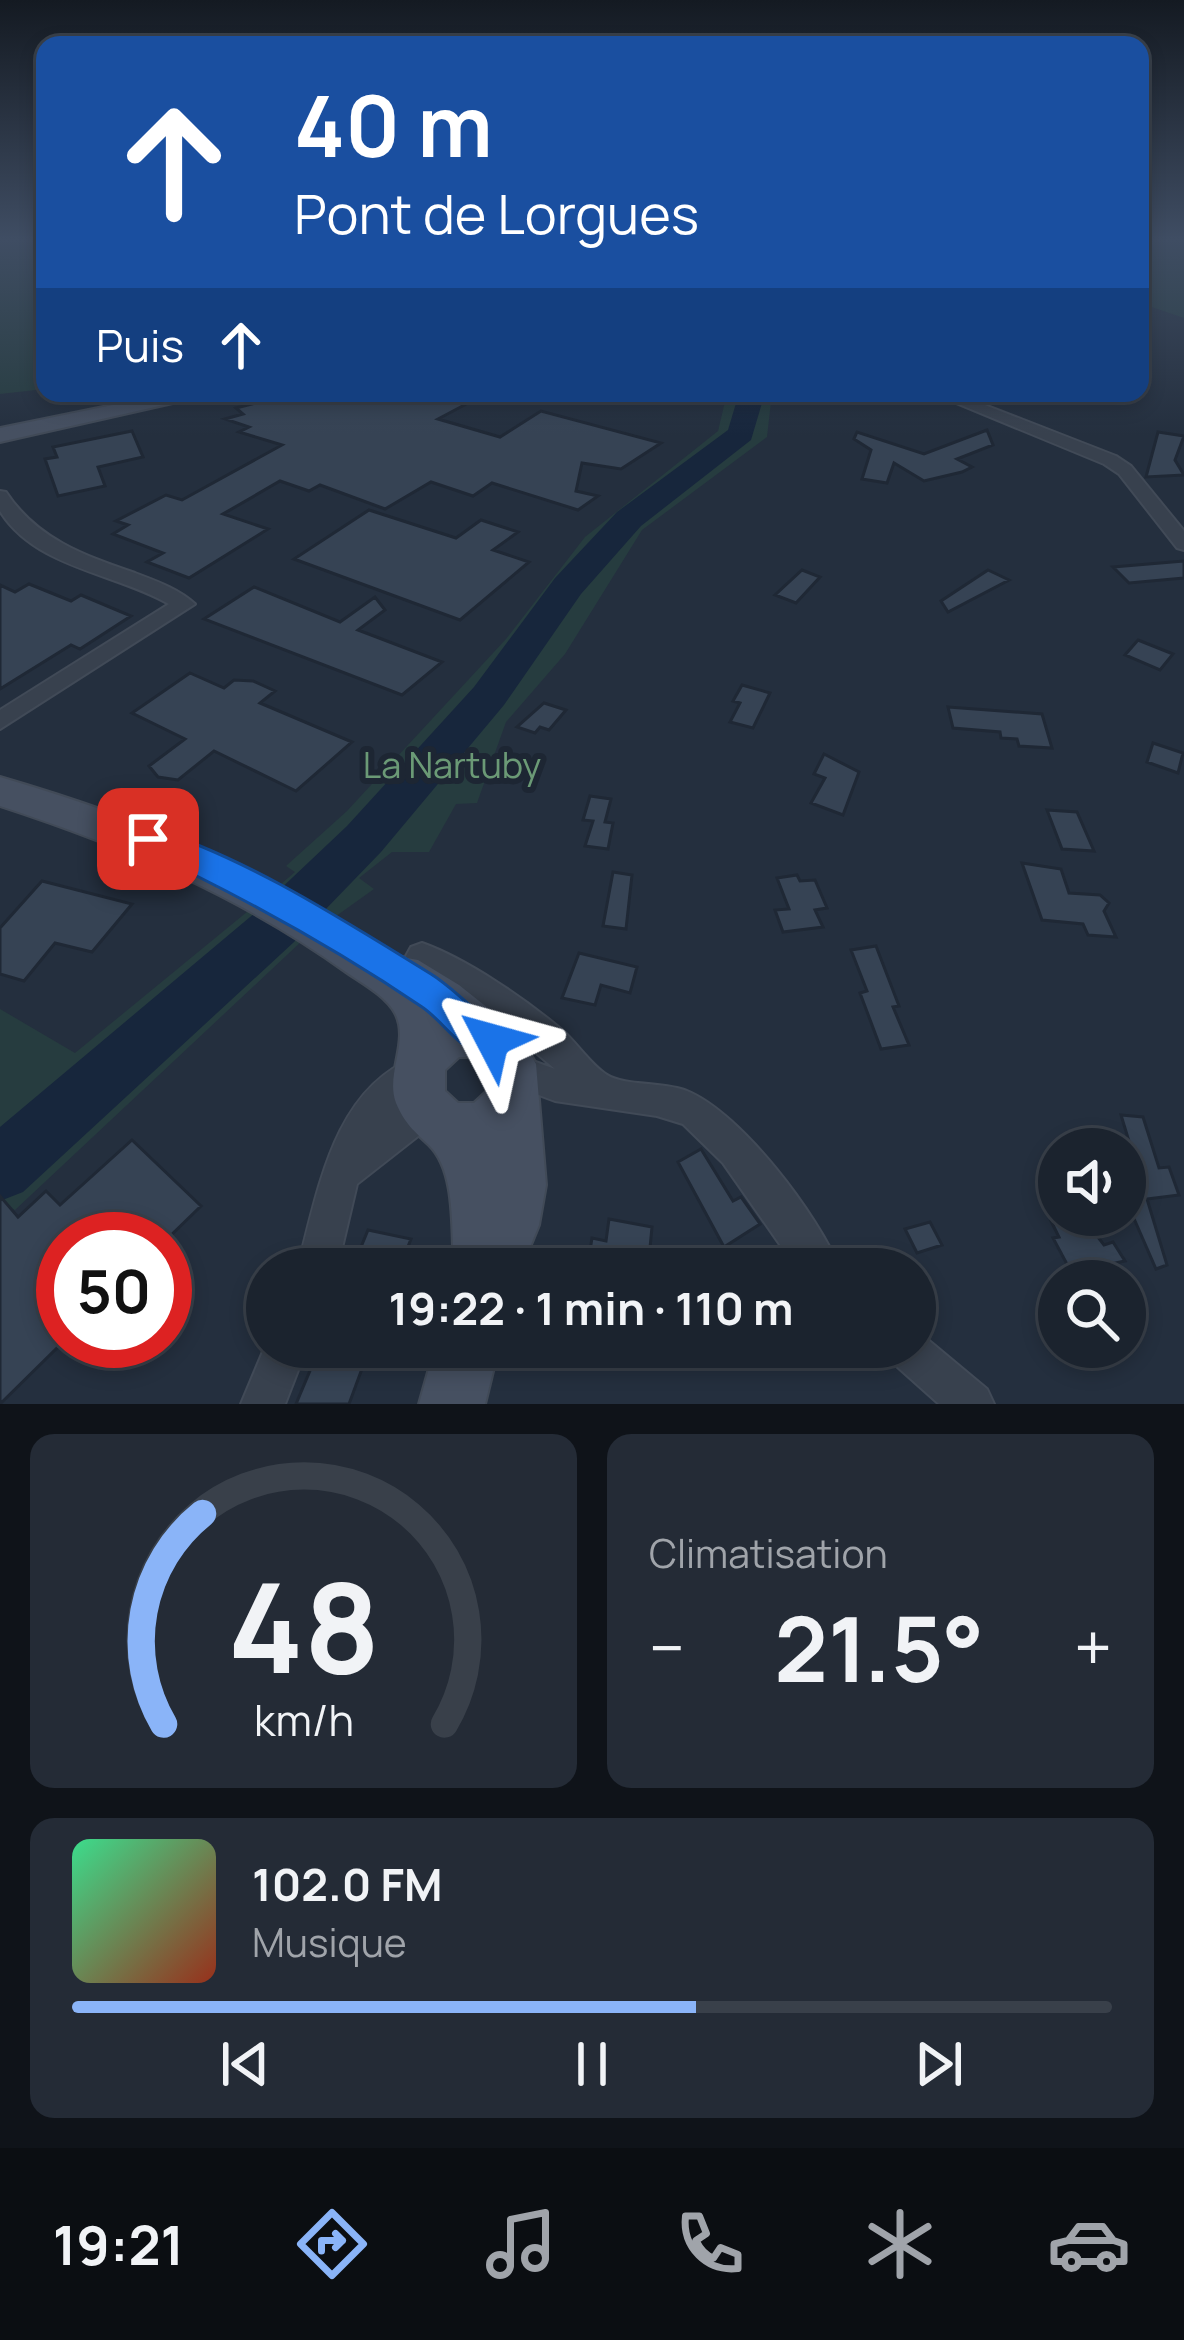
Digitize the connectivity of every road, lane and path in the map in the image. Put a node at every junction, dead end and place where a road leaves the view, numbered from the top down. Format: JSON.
{"nodes":[{"id":1,"x":162,"y":402,"type":"edge"},
{"id":2,"x":963,"y":402,"type":"edge"},
{"id":3,"x":0,"y":435,"type":"edge"},
{"id":4,"x":0,"y":496,"type":"edge"},
{"id":5,"x":1184,"y":544,"type":"edge"},
{"id":6,"x":0,"y":722,"type":"edge"},
{"id":7,"x":0,"y":791,"type":"edge"},
{"id":8,"x":0,"y":803,"type":"edge"},
{"id":9,"x":90,"y":822,"type":"junction"},
{"id":10,"x":355,"y":951,"type":"junction"},
{"id":11,"x":422,"y":956,"type":"dead end"},
{"id":12,"x":502,"y":1068,"type":"junction"},
{"id":13,"x":428,"y":1093,"type":"junction"},
{"id":14,"x":602,"y":1094,"type":"junction"},
{"id":15,"x":322,"y":1248,"type":"edge"},
{"id":16,"x":483,"y":1248,"type":"edge"},
{"id":17,"x":497,"y":1248,"type":"edge"},
{"id":18,"x":807,"y":1248,"type":"edge"},
{"id":19,"x":278,"y":1368,"type":"edge"},
{"id":20,"x":461,"y":1368,"type":"edge"},
{"id":21,"x":931,"y":1368,"type":"edge"},
{"id":22,"x":263,"y":1404,"type":"edge"},
{"id":23,"x":452,"y":1404,"type":"edge"},
{"id":24,"x":972,"y":1404,"type":"edge"}],
"edges":[{"from":1,"to":3,"type":"main road"},
{"from":2,"to":5,"type":"street"},
{"from":4,"to":6,"type":"street"},
{"from":7,"to":9,"type":"main road"},
{"from":8,"to":9,"type":"main road"},
{"from":9,"to":10,"type":"main road"},
{"from":10,"to":12,"type":"main road"},
{"from":10,"to":13,"type":"main road"},
{"from":11,"to":14,"type":"street"},
{"from":12,"to":13,"type":"main road"},
{"from":12,"to":13,"type":"main road"},
{"from":12,"to":14,"type":"street"},
{"from":12,"to":17,"type":"main road"},
{"from":13,"to":15,"type":"street"},
{"from":13,"to":16,"type":"main road"},
{"from":14,"to":18,"type":"street"},
{"from":19,"to":22,"type":"street"},
{"from":20,"to":23,"type":"main road"},
{"from":21,"to":24,"type":"street"}]}
